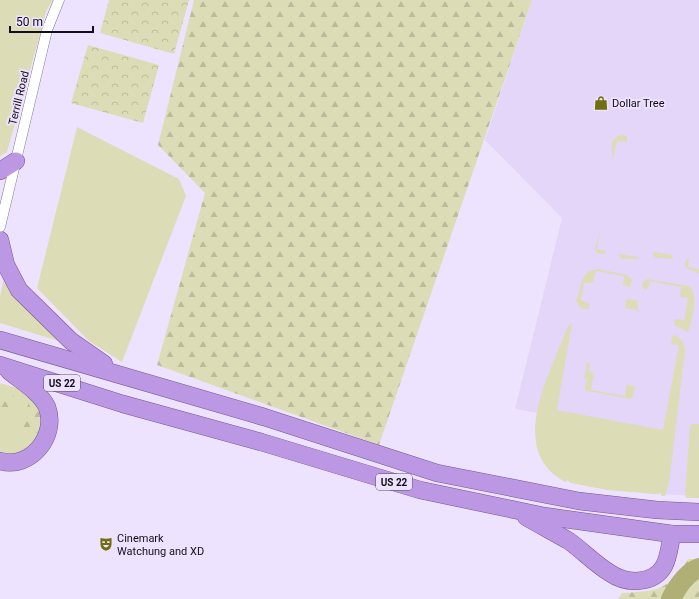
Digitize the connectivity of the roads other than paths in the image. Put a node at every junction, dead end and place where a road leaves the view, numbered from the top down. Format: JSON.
{"nodes":[{"id":1,"x":59,"y":0,"type":"edge"},
{"id":2,"x":16,"y":161,"type":"junction"},
{"id":3,"x":0,"y":171,"type":"edge"},
{"id":4,"x":0,"y":227,"type":"edge"},
{"id":5,"x":0,"y":240,"type":"edge"},
{"id":6,"x":0,"y":340,"type":"edge"},
{"id":7,"x":0,"y":365,"type":"edge"},
{"id":8,"x":121,"y":375,"type":"junction"},
{"id":9,"x":0,"y":461,"type":"edge"},
{"id":10,"x":512,"y":509,"type":"junction"},
{"id":11,"x":699,"y":512,"type":"edge"},
{"id":12,"x":672,"y":534,"type":"junction"},
{"id":13,"x":699,"y":534,"type":"edge"}],
"edges":[{"from":1,"to":2,"type":"street","name":"Terrill Road"},
{"from":2,"to":3,"type":"highway"},
{"from":2,"to":4,"type":"street","name":"Terrill Road"},
{"from":5,"to":8,"type":"highway"},
{"from":6,"to":8,"type":"highway","number":"US 22"},
{"from":7,"to":9,"type":"highway"},
{"from":7,"to":10,"type":"highway","number":"US 22"},
{"from":8,"to":11,"type":"highway","number":"US 22"},
{"from":10,"to":12,"type":"highway","number":"US 22"},
{"from":10,"to":12,"type":"highway"},
{"from":12,"to":13,"type":"highway","number":"US 22"}]}
